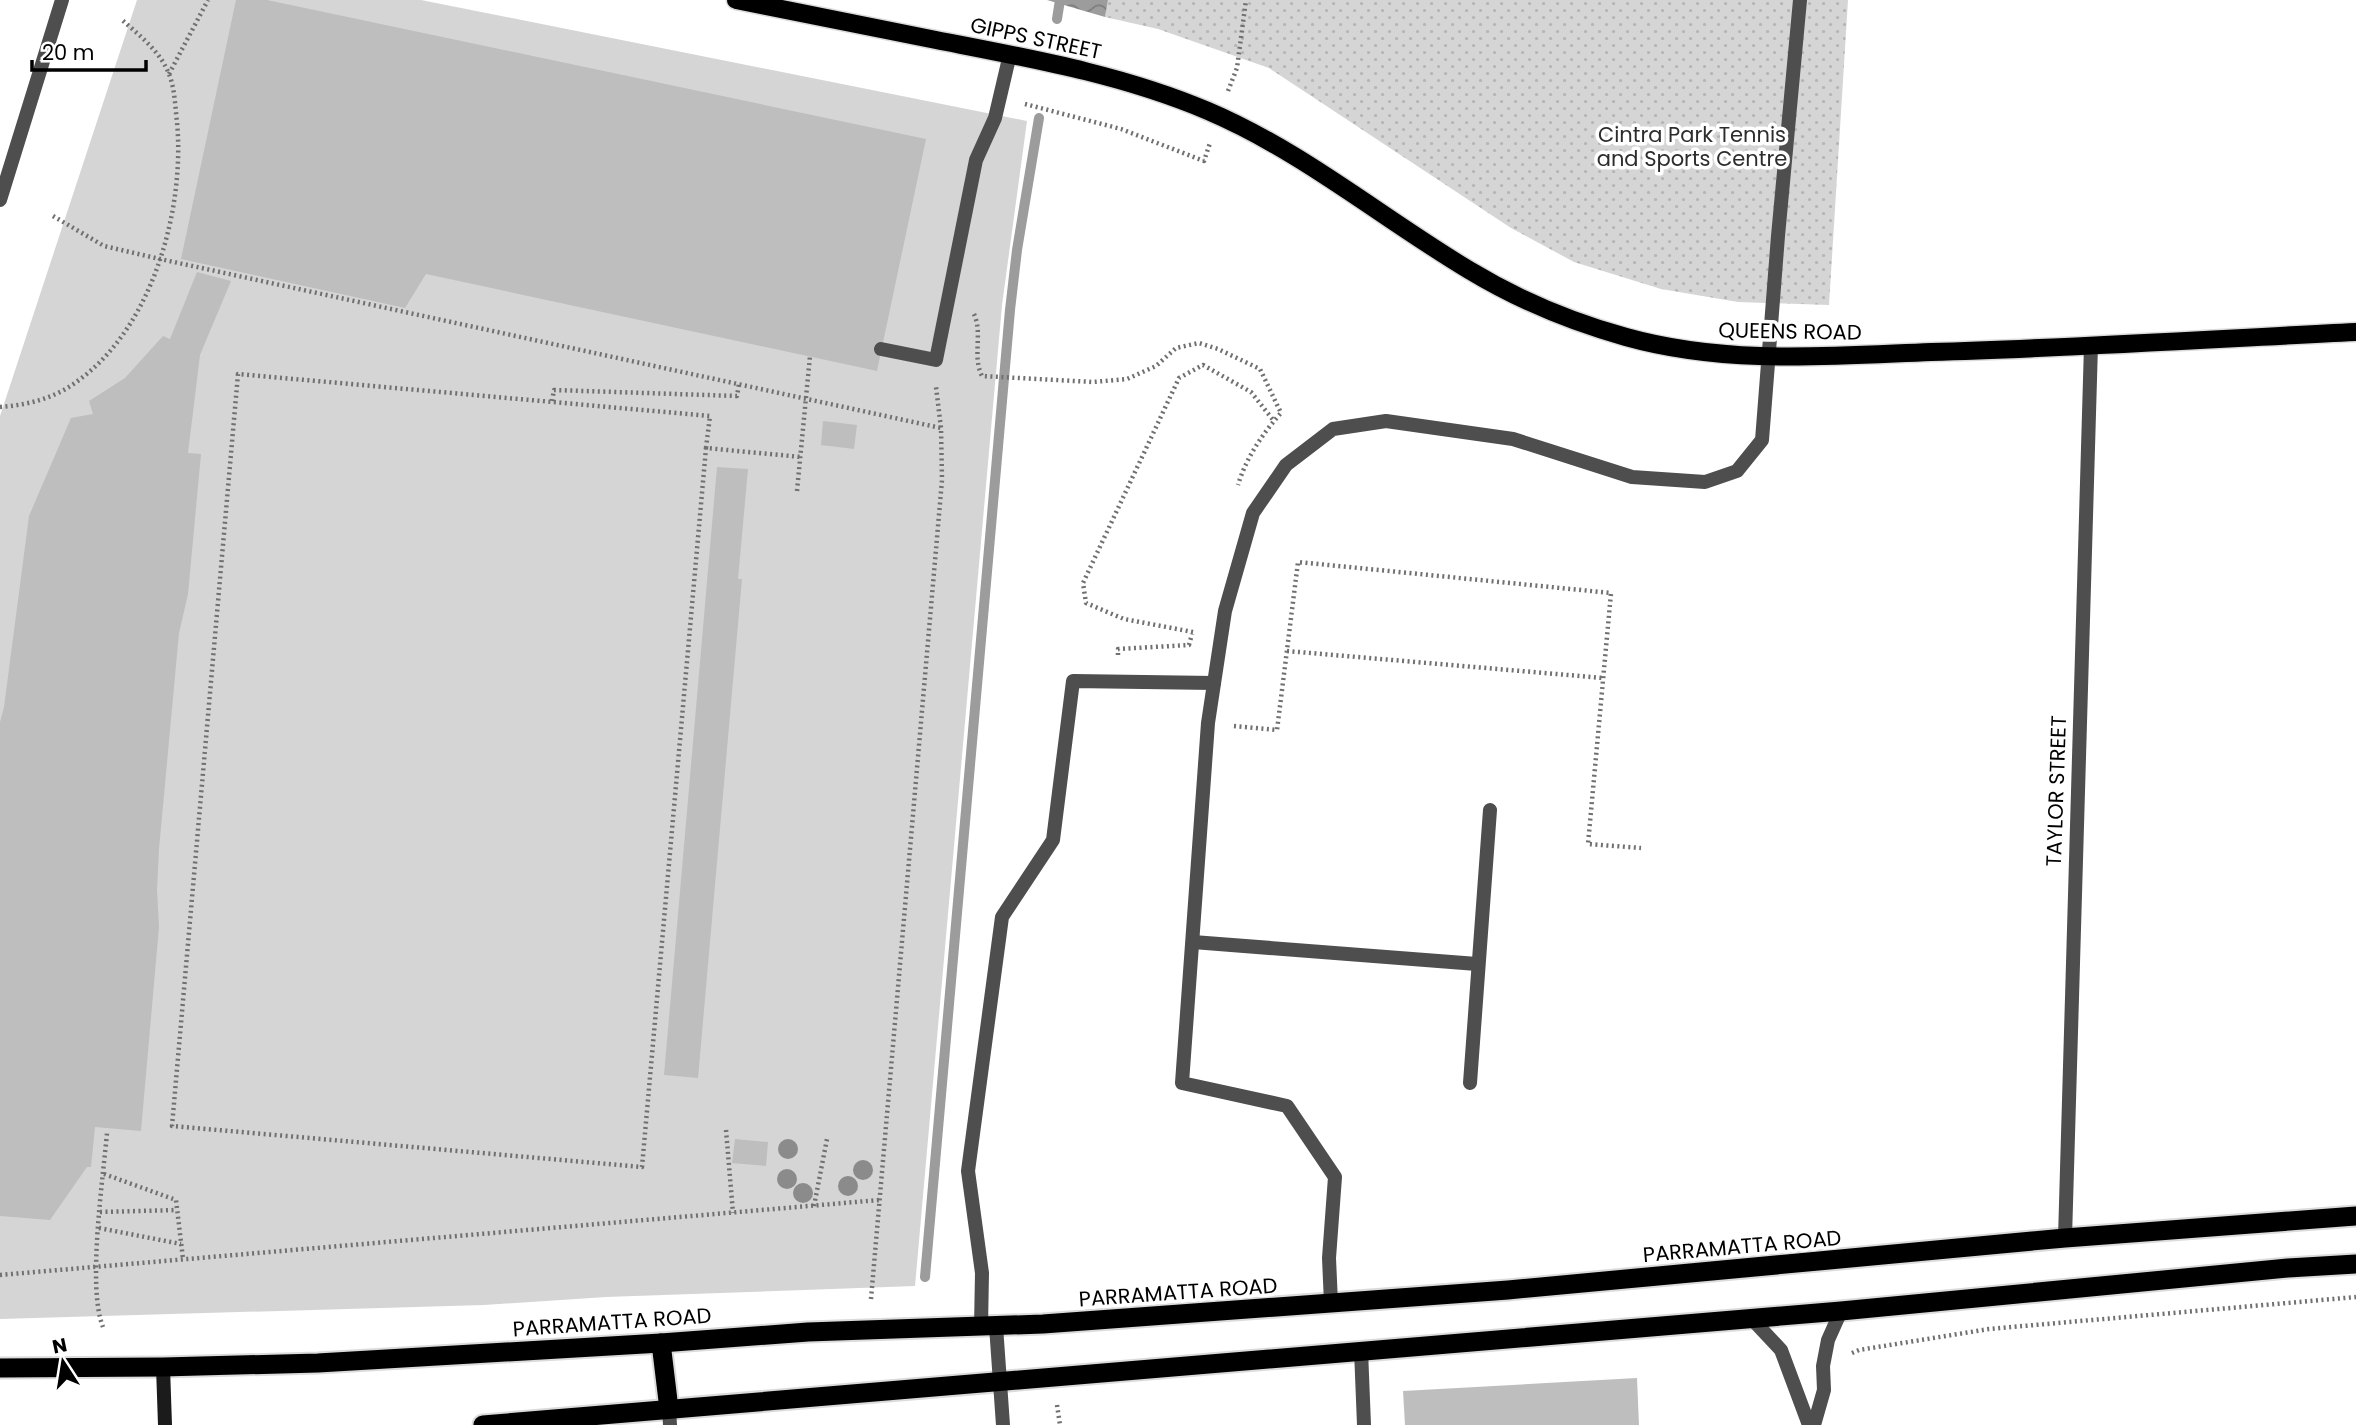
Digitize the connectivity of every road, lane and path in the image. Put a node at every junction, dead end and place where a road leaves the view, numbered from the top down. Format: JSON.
{"nodes":[{"id":1,"x":62,"y":0,"type":"edge"},
{"id":2,"x":208,"y":0,"type":"edge"},
{"id":3,"x":736,"y":0,"type":"edge"},
{"id":4,"x":1246,"y":0,"type":"edge"},
{"id":5,"x":1800,"y":0,"type":"edge"},
{"id":6,"x":787,"y":5,"type":"edge"},
{"id":7,"x":121,"y":19,"type":"dead end"},
{"id":8,"x":1010,"y":54,"type":"junction"},
{"id":9,"x":1237,"y":68,"type":"dead end"},
{"id":10,"x":169,"y":75,"type":"junction"},
{"id":11,"x":1000,"y":98,"type":"junction"},
{"id":12,"x":1275,"y":145,"type":"joint"},
{"id":13,"x":1204,"y":161,"type":"dead end"},
{"id":14,"x":0,"y":200,"type":"edge"},
{"id":15,"x":52,"y":216,"type":"dead end"},
{"id":16,"x":160,"y":259,"type":"junction"},
{"id":17,"x":2356,"y":332,"type":"edge"},
{"id":18,"x":2091,"y":345,"type":"junction"},
{"id":19,"x":881,"y":349,"type":"dead end"},
{"id":20,"x":810,"y":356,"type":"dead end"},
{"id":21,"x":1768,"y":357,"type":"junction"},
{"id":22,"x":936,"y":360,"type":"junction"},
{"id":23,"x":982,"y":376,"type":"dead end"},
{"id":24,"x":739,"y":384,"type":"junction"},
{"id":25,"x":805,"y":398,"type":"junction"},
{"id":26,"x":552,"y":401,"type":"junction"},
{"id":27,"x":0,"y":407,"type":"edge"},
{"id":28,"x":1273,"y":421,"type":"junction"},
{"id":29,"x":941,"y":428,"type":"junction"},
{"id":30,"x":706,"y":449,"type":"junction"},
{"id":31,"x":801,"y":457,"type":"junction"},
{"id":32,"x":1237,"y":487,"type":"dead end"},
{"id":33,"x":797,"y":491,"type":"dead end"},
{"id":34,"x":1197,"y":619,"type":"dead end"},
{"id":35,"x":1193,"y":632,"type":"junction"},
{"id":36,"x":1286,"y":651,"type":"junction"},
{"id":37,"x":1603,"y":678,"type":"junction"},
{"id":38,"x":1117,"y":682,"type":"junction"},
{"id":39,"x":1214,"y":683,"type":"junction"},
{"id":40,"x":1208,"y":723,"type":"junction"},
{"id":41,"x":1490,"y":810,"type":"dead end"},
{"id":42,"x":1641,"y":848,"type":"dead end"},
{"id":43,"x":1193,"y":942,"type":"junction"},
{"id":44,"x":1477,"y":964,"type":"junction"},
{"id":45,"x":1470,"y":1083,"type":"dead end"},
{"id":46,"x":726,"y":1130,"type":"dead end"},
{"id":47,"x":107,"y":1133,"type":"dead end"},
{"id":48,"x":827,"y":1139,"type":"dead end"},
{"id":49,"x":104,"y":1174,"type":"junction"},
{"id":50,"x":879,"y":1200,"type":"junction"},
{"id":51,"x":814,"y":1206,"type":"junction"},
{"id":52,"x":177,"y":1210,"type":"junction"},
{"id":53,"x":100,"y":1212,"type":"junction"},
{"id":54,"x":733,"y":1213,"type":"junction"},
{"id":55,"x":2356,"y":1216,"type":"edge"},
{"id":56,"x":99,"y":1228,"type":"junction"},
{"id":57,"x":2065,"y":1238,"type":"junction"},
{"id":58,"x":181,"y":1244,"type":"junction"},
{"id":59,"x":183,"y":1259,"type":"junction"},
{"id":60,"x":2356,"y":1264,"type":"edge"},
{"id":61,"x":97,"y":1267,"type":"junction"},
{"id":62,"x":0,"y":1275,"type":"edge"},
{"id":63,"x":2356,"y":1297,"type":"edge"},
{"id":64,"x":871,"y":1299,"type":"dead end"},
{"id":65,"x":1331,"y":1303,"type":"junction"},
{"id":66,"x":1841,"y":1311,"type":"junction"},
{"id":67,"x":1751,"y":1318,"type":"junction"},
{"id":68,"x":988,"y":1326,"type":"junction"},
{"id":69,"x":103,"y":1327,"type":"dead end"},
{"id":70,"x":662,"y":1343,"type":"junction"},
{"id":71,"x":1362,"y":1350,"type":"junction"},
{"id":72,"x":1848,"y":1355,"type":"dead end"},
{"id":73,"x":163,"y":1367,"type":"junction"},
{"id":74,"x":0,"y":1368,"type":"edge"},
{"id":75,"x":999,"y":1381,"type":"junction"},
{"id":76,"x":669,"y":1417,"type":"edge"},
{"id":77,"x":1059,"y":1417,"type":"dead end"},
{"id":78,"x":165,"y":1425,"type":"edge"},
{"id":79,"x":485,"y":1425,"type":"edge"},
{"id":80,"x":1003,"y":1425,"type":"edge"},
{"id":81,"x":1060,"y":1425,"type":"edge"},
{"id":82,"x":1364,"y":1425,"type":"edge"},
{"id":83,"x":1809,"y":1425,"type":"edge"},
{"id":84,"x":1815,"y":1425,"type":"edge"}],
"edges":[{"from":1,"to":14,"type":"street"},
{"from":2,"to":10,"type":"path"},
{"from":3,"to":6,"type":"main road","name":"GIPPS STREET"},
{"from":4,"to":9,"type":"path"},
{"from":5,"to":21,"type":"street"},
{"from":6,"to":8,"type":"main road","name":"GIPPS STREET"},
{"from":7,"to":10,"type":"path"},
{"from":8,"to":11,"type":"street"},
{"from":8,"to":12,"type":"main road","name":"GIPPS STREET"},
{"from":10,"to":16,"type":"path"},
{"from":11,"to":13,"type":"path"},
{"from":11,"to":22,"type":"street"},
{"from":12,"to":21,"type":"main road","name":"QUEENS ROAD"},
{"from":15,"to":16,"type":"path"},
{"from":16,"to":24,"type":"path"},
{"from":16,"to":27,"type":"path"},
{"from":17,"to":18,"type":"main road","name":"QUEENS ROAD"},
{"from":18,"to":21,"type":"main road","name":"QUEENS ROAD"},
{"from":18,"to":57,"type":"street","name":"TAYLOR STREET"},
{"from":19,"to":22,"type":"street"},
{"from":20,"to":25,"type":"path"},
{"from":21,"to":39,"type":"street"},
{"from":22,"to":29,"type":"path"},
{"from":23,"to":28,"type":"path"},
{"from":24,"to":25,"type":"path"},
{"from":24,"to":26,"type":"path"},
{"from":25,"to":29,"type":"path"},
{"from":25,"to":31,"type":"path"},
{"from":26,"to":30,"type":"path"},
{"from":26,"to":30,"type":"path"},
{"from":28,"to":32,"type":"path"},
{"from":28,"to":35,"type":"path"},
{"from":29,"to":50,"type":"path"},
{"from":30,"to":31,"type":"path"},
{"from":31,"to":33,"type":"path"},
{"from":34,"to":35,"type":"path"},
{"from":35,"to":38,"type":"path"},
{"from":36,"to":37,"type":"path"},
{"from":36,"to":37,"type":"path"},
{"from":36,"to":40,"type":"path"},
{"from":37,"to":42,"type":"path"},
{"from":38,"to":39,"type":"street"},
{"from":38,"to":68,"type":"street"},
{"from":39,"to":40,"type":"street"},
{"from":40,"to":43,"type":"street"},
{"from":41,"to":44,"type":"street"},
{"from":43,"to":44,"type":"street"},
{"from":43,"to":65,"type":"street"},
{"from":44,"to":45,"type":"street"},
{"from":46,"to":54,"type":"path"},
{"from":47,"to":49,"type":"path"},
{"from":48,"to":51,"type":"path"},
{"from":49,"to":52,"type":"path"},
{"from":49,"to":53,"type":"path"},
{"from":50,"to":51,"type":"path"},
{"from":50,"to":64,"type":"path"},
{"from":51,"to":54,"type":"path"},
{"from":52,"to":53,"type":"path"},
{"from":52,"to":58,"type":"path"},
{"from":53,"to":56,"type":"path"},
{"from":54,"to":59,"type":"path"},
{"from":55,"to":57,"type":"highway","name":"PARRAMATTA ROAD"},
{"from":56,"to":58,"type":"path"},
{"from":56,"to":61,"type":"path"},
{"from":57,"to":65,"type":"highway","name":"PARRAMATTA ROAD"},
{"from":58,"to":59,"type":"path"},
{"from":59,"to":61,"type":"path"},
{"from":60,"to":66,"type":"highway"},
{"from":61,"to":62,"type":"path"},
{"from":61,"to":69,"type":"path"},
{"from":63,"to":72,"type":"path"},
{"from":65,"to":68,"type":"highway","name":"PARRAMATTA ROAD"},
{"from":66,"to":67,"type":"highway"},
{"from":66,"to":84,"type":"street"},
{"from":67,"to":71,"type":"highway"},
{"from":67,"to":83,"type":"street"},
{"from":68,"to":70,"type":"highway","name":"PARRAMATTA ROAD"},
{"from":68,"to":75,"type":"street"},
{"from":70,"to":73,"type":"highway","name":"PARRAMATTA ROAD"},
{"from":70,"to":76,"type":"highway"},
{"from":71,"to":75,"type":"highway"},
{"from":71,"to":82,"type":"street"},
{"from":73,"to":74,"type":"highway","name":"PARRAMATTA ROAD"},
{"from":73,"to":78,"type":"main road"},
{"from":75,"to":76,"type":"highway"},
{"from":75,"to":80,"type":"street"},
{"from":76,"to":79,"type":"highway"},
{"from":77,"to":81,"type":"path"}]}
